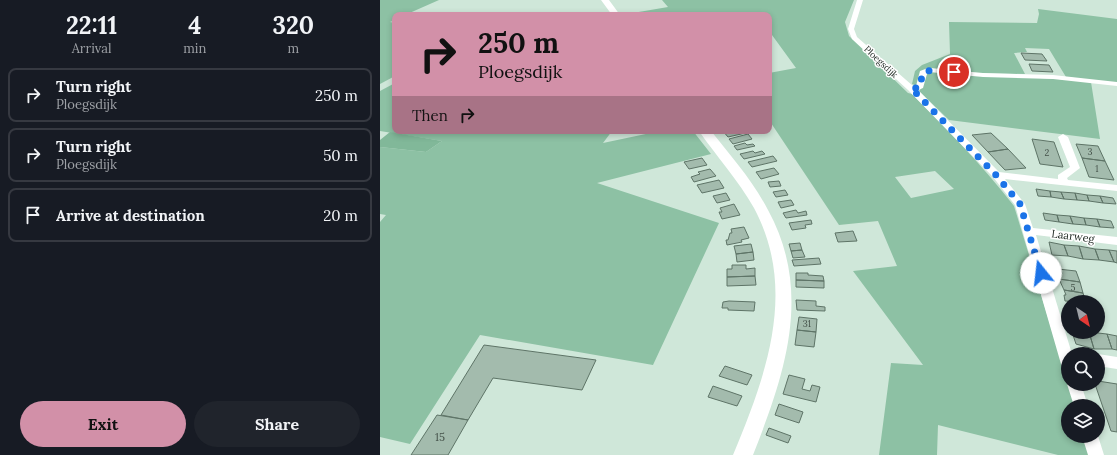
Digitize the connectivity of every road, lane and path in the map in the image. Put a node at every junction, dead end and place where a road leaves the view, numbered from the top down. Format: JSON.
{"nodes":[{"id":1,"x":605,"y":0,"type":"edge"},
{"id":2,"x":860,"y":0,"type":"edge"},
{"id":3,"x":614,"y":12,"type":"edge"},
{"id":4,"x":1117,"y":84,"type":"edge"},
{"id":5,"x":911,"y":88,"type":"junction"},
{"id":6,"x":707,"y":134,"type":"edge"},
{"id":7,"x":1063,"y":137,"type":"dead end"},
{"id":8,"x":996,"y":175,"type":"junction"},
{"id":9,"x":1064,"y":182,"type":"junction"},
{"id":10,"x":1117,"y":188,"type":"edge"},
{"id":11,"x":1029,"y":231,"type":"junction"},
{"id":12,"x":1117,"y":241,"type":"edge"},
{"id":13,"x":1063,"y":347,"type":"edge"},
{"id":14,"x":1105,"y":361,"type":"edge"},
{"id":15,"x":1117,"y":362,"type":"edge"},
{"id":16,"x":1092,"y":443,"type":"edge"},
{"id":17,"x":743,"y":455,"type":"edge"},
{"id":18,"x":1096,"y":455,"type":"edge"}],
"edges":[{"from":1,"to":3,"type":"street"},
{"from":2,"to":5,"type":"street","name":"Ploegsdijk"},
{"from":4,"to":5,"type":"street"},
{"from":5,"to":8,"type":"street","name":"Ploegsdijk"},
{"from":6,"to":17,"type":"street"},
{"from":7,"to":9,"type":"street"},
{"from":8,"to":9,"type":"street"},
{"from":8,"to":11,"type":"street","name":"Ploegsdijk"},
{"from":9,"to":10,"type":"street"},
{"from":11,"to":12,"type":"street","name":"Laarweg"},
{"from":11,"to":13,"type":"street","name":"Ploegsdijk"},
{"from":14,"to":15,"type":"street"},
{"from":16,"to":18,"type":"street"}]}
